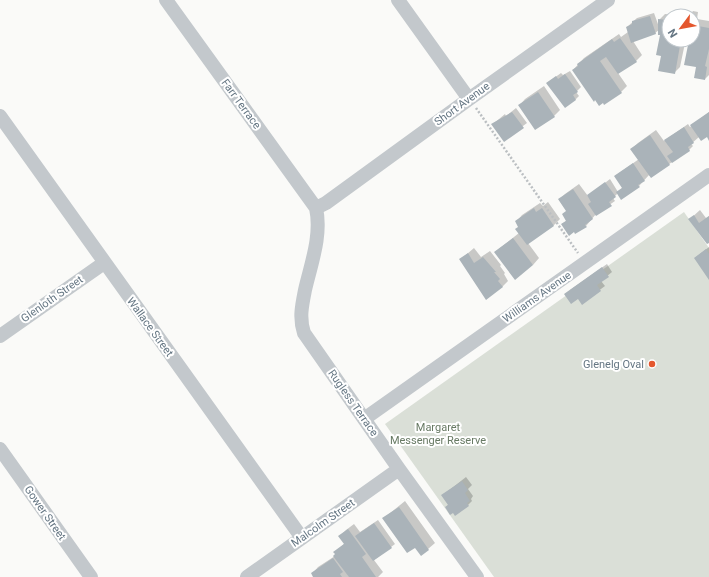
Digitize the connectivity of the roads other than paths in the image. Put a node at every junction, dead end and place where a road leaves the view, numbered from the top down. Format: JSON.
{"nodes":[{"id":1,"x":166,"y":0,"type":"edge"},
{"id":2,"x":398,"y":0,"type":"edge"},
{"id":3,"x":608,"y":0,"type":"edge"},
{"id":4,"x":469,"y":99,"type":"junction"},
{"id":5,"x":0,"y":116,"type":"edge"},
{"id":6,"x":709,"y":175,"type":"edge"},
{"id":7,"x":316,"y":208,"type":"junction"},
{"id":8,"x":104,"y":263,"type":"junction"},
{"id":9,"x":0,"y":336,"type":"edge"},
{"id":10,"x":364,"y":419,"type":"junction"},
{"id":11,"x":0,"y":449,"type":"edge"},
{"id":12,"x":399,"y":469,"type":"junction"},
{"id":13,"x":302,"y":538,"type":"junction"},
{"id":14,"x":91,"y":577,"type":"edge"},
{"id":15,"x":247,"y":577,"type":"edge"},
{"id":16,"x":477,"y":577,"type":"edge"}],
"edges":[{"from":1,"to":7,"type":"street","name":"Farr Terrace"},
{"from":2,"to":4,"type":"street"},
{"from":3,"to":4,"type":"street","name":"Short Avenue"},
{"from":4,"to":7,"type":"street","name":"Short Avenue"},
{"from":5,"to":8,"type":"street","name":"Wallace Street"},
{"from":6,"to":10,"type":"street","name":"Williams Avenue"},
{"from":7,"to":10,"type":"street","name":"Rugless Terrace"},
{"from":8,"to":9,"type":"street","name":"Glenloth Street"},
{"from":8,"to":13,"type":"street","name":"Wallace Street"},
{"from":10,"to":12,"type":"street","name":"Rugless Terrace"},
{"from":11,"to":14,"type":"street","name":"Gower Street"},
{"from":12,"to":13,"type":"street","name":"Malcolm Street"},
{"from":12,"to":16,"type":"street","name":"Rugless Terrace"},
{"from":13,"to":15,"type":"street","name":"Malcolm Street"}]}
